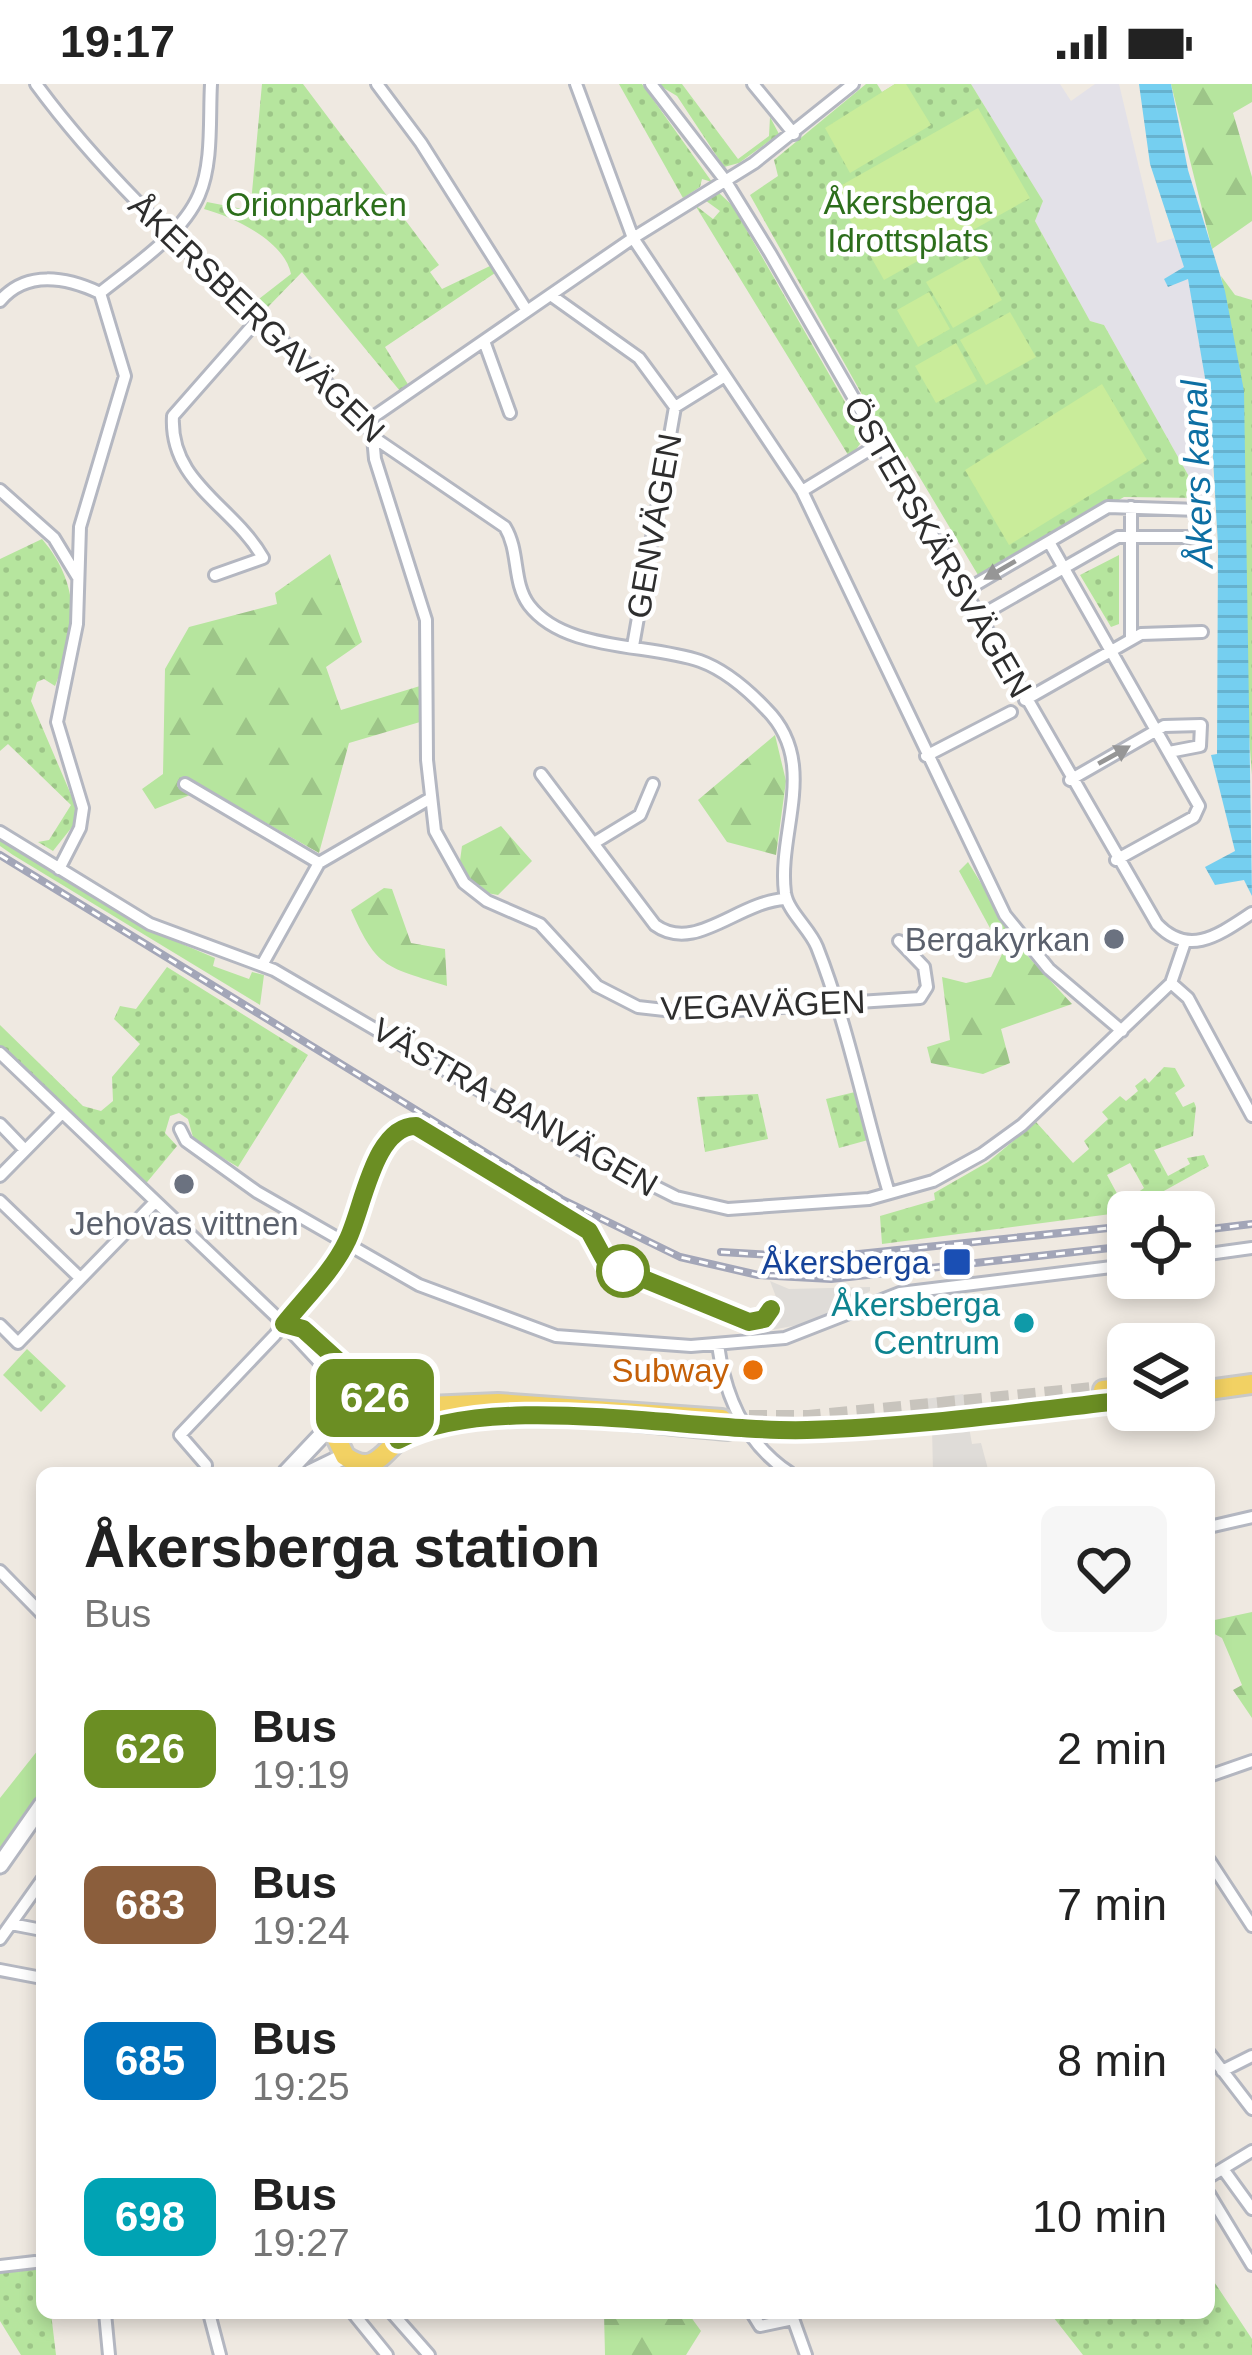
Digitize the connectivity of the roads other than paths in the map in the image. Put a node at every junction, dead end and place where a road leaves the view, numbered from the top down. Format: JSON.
{"nodes":[{"id":1,"x":36,"y":84,"type":"edge"},
{"id":2,"x":211,"y":84,"type":"edge"},
{"id":3,"x":376,"y":84,"type":"edge"},
{"id":4,"x":576,"y":84,"type":"edge"},
{"id":5,"x":651,"y":84,"type":"edge"},
{"id":6,"x":753,"y":84,"type":"edge"},
{"id":7,"x":853,"y":84,"type":"edge"},
{"id":8,"x":794,"y":134,"type":"junction"},
{"id":9,"x":724,"y":180,"type":"junction"},
{"id":10,"x":168,"y":235,"type":"junction"},
{"id":11,"x":634,"y":238,"type":"junction"},
{"id":12,"x":100,"y":293,"type":"junction"},
{"id":13,"x":552,"y":296,"type":"junction"},
{"id":14,"x":0,"y":301,"type":"edge"},
{"id":15,"x":527,"y":311,"type":"junction"},
{"id":16,"x":261,"y":316,"type":"junction"},
{"id":17,"x":484,"y":340,"type":"junction"},
{"id":18,"x":725,"y":376,"type":"junction"},
{"id":19,"x":675,"y":406,"type":"junction"},
{"id":20,"x":510,"y":413,"type":"dead end"},
{"id":21,"x":366,"y":422,"type":"junction"},
{"id":22,"x":373,"y":437,"type":"junction"},
{"id":23,"x":879,"y":444,"type":"junction"},
{"id":24,"x":0,"y":490,"type":"edge"},
{"id":25,"x":802,"y":490,"type":"junction"},
{"id":26,"x":1131,"y":507,"type":"junction"},
{"id":27,"x":80,"y":527,"type":"junction"},
{"id":28,"x":1131,"y":537,"type":"junction"},
{"id":29,"x":55,"y":538,"type":"junction"},
{"id":30,"x":1049,"y":542,"type":"junction"},
{"id":31,"x":1064,"y":568,"type":"junction"},
{"id":32,"x":215,"y":575,"type":"dead end"},
{"id":33,"x":79,"y":578,"type":"junction"},
{"id":34,"x":963,"y":592,"type":"junction"},
{"id":35,"x":977,"y":617,"type":"junction"},
{"id":36,"x":1202,"y":632,"type":"dead end"},
{"id":37,"x":1131,"y":639,"type":"junction"},
{"id":38,"x":633,"y":646,"type":"junction"},
{"id":39,"x":1111,"y":651,"type":"junction"},
{"id":40,"x":1024,"y":700,"type":"junction"},
{"id":41,"x":1011,"y":712,"type":"dead end"},
{"id":42,"x":1157,"y":731,"type":"junction"},
{"id":43,"x":1168,"y":752,"type":"junction"},
{"id":44,"x":926,"y":756,"type":"junction"},
{"id":45,"x":541,"y":774,"type":"dead end"},
{"id":46,"x":1070,"y":780,"type":"junction"},
{"id":47,"x":185,"y":784,"type":"dead end"},
{"id":48,"x":652,"y":784,"type":"dead end"},
{"id":49,"x":430,"y":798,"type":"junction"},
{"id":50,"x":0,"y":832,"type":"edge"},
{"id":51,"x":594,"y":842,"type":"junction"},
{"id":52,"x":1116,"y":860,"type":"junction"},
{"id":53,"x":319,"y":863,"type":"junction"},
{"id":54,"x":59,"y":869,"type":"junction"},
{"id":55,"x":785,"y":899,"type":"junction"},
{"id":56,"x":1251,"y":913,"type":"edge"},
{"id":57,"x":899,"y":941,"type":"dead end"},
{"id":58,"x":1185,"y":942,"type":"junction"},
{"id":59,"x":262,"y":965,"type":"junction"},
{"id":60,"x":1171,"y":983,"type":"junction"},
{"id":61,"x":834,"y":1004,"type":"junction"},
{"id":62,"x":1122,"y":1030,"type":"junction"},
{"id":63,"x":0,"y":1053,"type":"edge"},
{"id":64,"x":62,"y":1114,"type":"junction"},
{"id":65,"x":1252,"y":1116,"type":"edge"},
{"id":66,"x":0,"y":1124,"type":"edge"},
{"id":67,"x":180,"y":1129,"type":"dead end"},
{"id":68,"x":26,"y":1150,"type":"junction"},
{"id":69,"x":0,"y":1176,"type":"edge"},
{"id":70,"x":889,"y":1193,"type":"junction"},
{"id":71,"x":0,"y":1201,"type":"edge"},
{"id":72,"x":154,"y":1203,"type":"junction"},
{"id":73,"x":346,"y":1244,"type":"junction"},
{"id":74,"x":1252,"y":1248,"type":"edge"},
{"id":75,"x":1215,"y":1253,"type":"edge"},
{"id":76,"x":1107,"y":1268,"type":"edge"},
{"id":77,"x":80,"y":1278,"type":"junction"},
{"id":78,"x":0,"y":1324,"type":"edge"},
{"id":79,"x":284,"y":1324,"type":"junction"},
{"id":80,"x":718,"y":1345,"type":"junction"},
{"id":81,"x":1252,"y":1374,"type":"edge"},
{"id":82,"x":1215,"y":1378,"type":"edge"},
{"id":83,"x":1252,"y":1384,"type":"edge"},
{"id":84,"x":1215,"y":1389,"type":"edge"},
{"id":85,"x":384,"y":1405,"type":"junction"},
{"id":86,"x":339,"y":1415,"type":"junction"},
{"id":87,"x":398,"y":1440,"type":"junction"},
{"id":88,"x":366,"y":1465,"type":"edge"},
{"id":89,"x":206,"y":1467,"type":"edge"},
{"id":90,"x":291,"y":1467,"type":"edge"},
{"id":91,"x":782,"y":1467,"type":"edge"},
{"id":92,"x":1252,"y":1517,"type":"edge"},
{"id":93,"x":1215,"y":1526,"type":"edge"},
{"id":94,"x":0,"y":1571,"type":"edge"},
{"id":95,"x":36,"y":1608,"type":"edge"},
{"id":96,"x":1252,"y":1761,"type":"edge"},
{"id":97,"x":1215,"y":1774,"type":"edge"},
{"id":98,"x":36,"y":1813,"type":"edge"},
{"id":99,"x":0,"y":1864,"type":"edge"},
{"id":100,"x":1215,"y":1869,"type":"edge"},
{"id":101,"x":36,"y":1889,"type":"edge"},
{"id":102,"x":10,"y":1924,"type":"junction"},
{"id":103,"x":1252,"y":1926,"type":"edge"},
{"id":104,"x":36,"y":1929,"type":"edge"},
{"id":105,"x":0,"y":1939,"type":"edge"},
{"id":106,"x":0,"y":1970,"type":"edge"},
{"id":107,"x":36,"y":1977,"type":"edge"},
{"id":108,"x":1252,"y":2056,"type":"edge"},
{"id":109,"x":1215,"y":2062,"type":"edge"},
{"id":110,"x":1222,"y":2071,"type":"junction"},
{"id":111,"x":1252,"y":2109,"type":"edge"},
{"id":112,"x":1252,"y":2151,"type":"edge"},
{"id":113,"x":1223,"y":2168,"type":"junction"},
{"id":114,"x":1215,"y":2173,"type":"edge"},
{"id":115,"x":1215,"y":2204,"type":"edge"},
{"id":116,"x":1252,"y":2209,"type":"edge"},
{"id":117,"x":36,"y":2262,"type":"edge"},
{"id":118,"x":1252,"y":2265,"type":"edge"},
{"id":119,"x":0,"y":2266,"type":"edge"},
{"id":120,"x":106,"y":2319,"type":"edge"},
{"id":121,"x":211,"y":2319,"type":"edge"},
{"id":122,"x":358,"y":2319,"type":"edge"},
{"id":123,"x":397,"y":2319,"type":"edge"},
{"id":124,"x":756,"y":2319,"type":"edge"},
{"id":125,"x":782,"y":2319,"type":"edge"},
{"id":126,"x":793,"y":2319,"type":"edge"},
{"id":127,"x":109,"y":2355,"type":"edge"},
{"id":128,"x":220,"y":2355,"type":"edge"},
{"id":129,"x":387,"y":2355,"type":"edge"},
{"id":130,"x":429,"y":2355,"type":"edge"},
{"id":131,"x":806,"y":2355,"type":"edge"}],
"edges":[{"from":1,"to":10,"type":"street","name":"ÅKERSBERGAVÄGEN"},
{"from":2,"to":10,"type":"street"},
{"from":3,"to":15,"type":"street"},
{"from":4,"to":11,"type":"street"},
{"from":5,"to":9,"type":"street","name":"ÖSTERSKÄRSVÄGEN"},
{"from":6,"to":8,"type":"street"},
{"from":7,"to":8,"type":"street"},
{"from":8,"to":9,"type":"street"},
{"from":9,"to":11,"type":"street"},
{"from":9,"to":23,"type":"street","name":"ÖSTERSKÄRSVÄGEN"},
{"from":10,"to":12,"type":"street"},
{"from":10,"to":16,"type":"street","name":"ÅKERSBERGAVÄGEN"},
{"from":11,"to":13,"type":"street"},
{"from":11,"to":18,"type":"street"},
{"from":12,"to":14,"type":"street"},
{"from":12,"to":27,"type":"street"},
{"from":13,"to":15,"type":"street"},
{"from":13,"to":19,"type":"street","name":"GENVÄGEN"},
{"from":15,"to":17,"type":"street"},
{"from":16,"to":21,"type":"street","name":"ÅKERSBERGAVÄGEN"},
{"from":16,"to":32,"type":"street"},
{"from":17,"to":20,"type":"street"},
{"from":17,"to":21,"type":"street"},
{"from":18,"to":19,"type":"street","name":"GENVÄGEN"},
{"from":18,"to":25,"type":"street"},
{"from":19,"to":38,"type":"street","name":"GENVÄGEN"},
{"from":21,"to":22,"type":"street","name":"ÅKERSBERGAVÄGEN"},
{"from":22,"to":38,"type":"street","name":"ÅKERSBERGAVÄGEN"},
{"from":22,"to":49,"type":"street","name":"VEGAVÄGEN"},
{"from":23,"to":25,"type":"street"},
{"from":23,"to":34,"type":"street","name":"ÖSTERSKÄRSVÄGEN"},
{"from":24,"to":29,"type":"street"},
{"from":25,"to":44,"type":"street"},
{"from":26,"to":28,"type":"street"},
{"from":26,"to":28,"type":"street"},
{"from":26,"to":30,"type":"street"},
{"from":27,"to":29,"type":"street"},
{"from":27,"to":33,"type":"street"},
{"from":28,"to":31,"type":"street"},
{"from":28,"to":37,"type":"street"},
{"from":29,"to":33,"type":"street"},
{"from":30,"to":31,"type":"street"},
{"from":30,"to":34,"type":"street","one_way":true},
{"from":31,"to":35,"type":"street"},
{"from":31,"to":39,"type":"street"},
{"from":33,"to":54,"type":"street"},
{"from":34,"to":35,"type":"street","name":"ÖSTERSKÄRSVÄGEN"},
{"from":35,"to":40,"type":"street","name":"ÖSTERSKÄRSVÄGEN"},
{"from":36,"to":37,"type":"street"},
{"from":37,"to":39,"type":"street"},
{"from":38,"to":55,"type":"street","name":"ÅKERSBERGAVÄGEN"},
{"from":39,"to":40,"type":"street"},
{"from":39,"to":42,"type":"street"},
{"from":40,"to":46,"type":"street","name":"ÖSTERSKÄRSVÄGEN"},
{"from":41,"to":44,"type":"street"},
{"from":42,"to":43,"type":"street"},
{"from":42,"to":43,"type":"street"},
{"from":46,"to":42,"type":"street","one_way":true},
{"from":43,"to":52,"type":"street"},
{"from":44,"to":62,"type":"street"},
{"from":45,"to":51,"type":"street"},
{"from":46,"to":52,"type":"street","name":"ÖSTERSKÄRSVÄGEN"},
{"from":47,"to":53,"type":"street"},
{"from":48,"to":51,"type":"street"},
{"from":49,"to":53,"type":"street"},
{"from":49,"to":61,"type":"street","name":"VEGAVÄGEN"},
{"from":50,"to":54,"type":"street","name":"VÄSTRA BANVÄGEN"},
{"from":51,"to":55,"type":"street"},
{"from":52,"to":58,"type":"street","name":"ÖSTERSKÄRSVÄGEN"},
{"from":53,"to":59,"type":"street"},
{"from":54,"to":59,"type":"street","name":"VÄSTRA BANVÄGEN"},
{"from":55,"to":61,"type":"street"},
{"from":56,"to":58,"type":"street"},
{"from":57,"to":61,"type":"street","name":"VEGAVÄGEN"},
{"from":58,"to":60,"type":"street","name":"VÄSTRA BANVÄGEN"},
{"from":59,"to":70,"type":"street","name":"VÄSTRA BANVÄGEN"},
{"from":60,"to":62,"type":"street","name":"VÄSTRA BANVÄGEN"},
{"from":60,"to":65,"type":"street"},
{"from":61,"to":70,"type":"street"},
{"from":62,"to":70,"type":"street","name":"VÄSTRA BANVÄGEN"},
{"from":63,"to":64,"type":"street"},
{"from":64,"to":68,"type":"street"},
{"from":64,"to":72,"type":"street"},
{"from":66,"to":68,"type":"street"},
{"from":67,"to":73,"type":"street"},
{"from":68,"to":69,"type":"street"},
{"from":71,"to":77,"type":"street"},
{"from":72,"to":77,"type":"street"},
{"from":72,"to":79,"type":"street"},
{"from":73,"to":79,"type":"street"},
{"from":73,"to":80,"type":"street"},
{"from":74,"to":75,"type":"street"},
{"from":76,"to":80,"type":"street"},
{"from":77,"to":78,"type":"street"},
{"from":79,"to":85,"type":"street"},
{"from":79,"to":86,"type":"street"},
{"from":79,"to":89,"type":"street"},
{"from":80,"to":91,"type":"street"},
{"from":81,"to":82,"type":"main road"},
{"from":83,"to":84,"type":"main road"},
{"from":85,"to":86,"type":"main road"},
{"from":85,"to":87,"type":"main road"},
{"from":85,"to":87,"type":"main road"},
{"from":86,"to":88,"type":"main road"},
{"from":86,"to":90,"type":"main road"},
{"from":87,"to":88,"type":"main road"},
{"from":92,"to":93,"type":"street"},
{"from":94,"to":95,"type":"street"},
{"from":96,"to":97,"type":"street"},
{"from":98,"to":99,"type":"main road"},
{"from":100,"to":103,"type":"street"},
{"from":101,"to":102,"type":"street"},
{"from":102,"to":104,"type":"street"},
{"from":102,"to":105,"type":"street"},
{"from":106,"to":107,"type":"street"},
{"from":108,"to":110,"type":"street"},
{"from":109,"to":110,"type":"street"},
{"from":110,"to":111,"type":"street"},
{"from":112,"to":113,"type":"street"},
{"from":113,"to":114,"type":"street"},
{"from":113,"to":116,"type":"street"},
{"from":115,"to":118,"type":"street"},
{"from":117,"to":119,"type":"street"},
{"from":120,"to":127,"type":"street"},
{"from":121,"to":128,"type":"street"},
{"from":122,"to":129,"type":"street"},
{"from":123,"to":130,"type":"street"},
{"from":124,"to":125,"type":"street"},
{"from":126,"to":131,"type":"street"}]}
